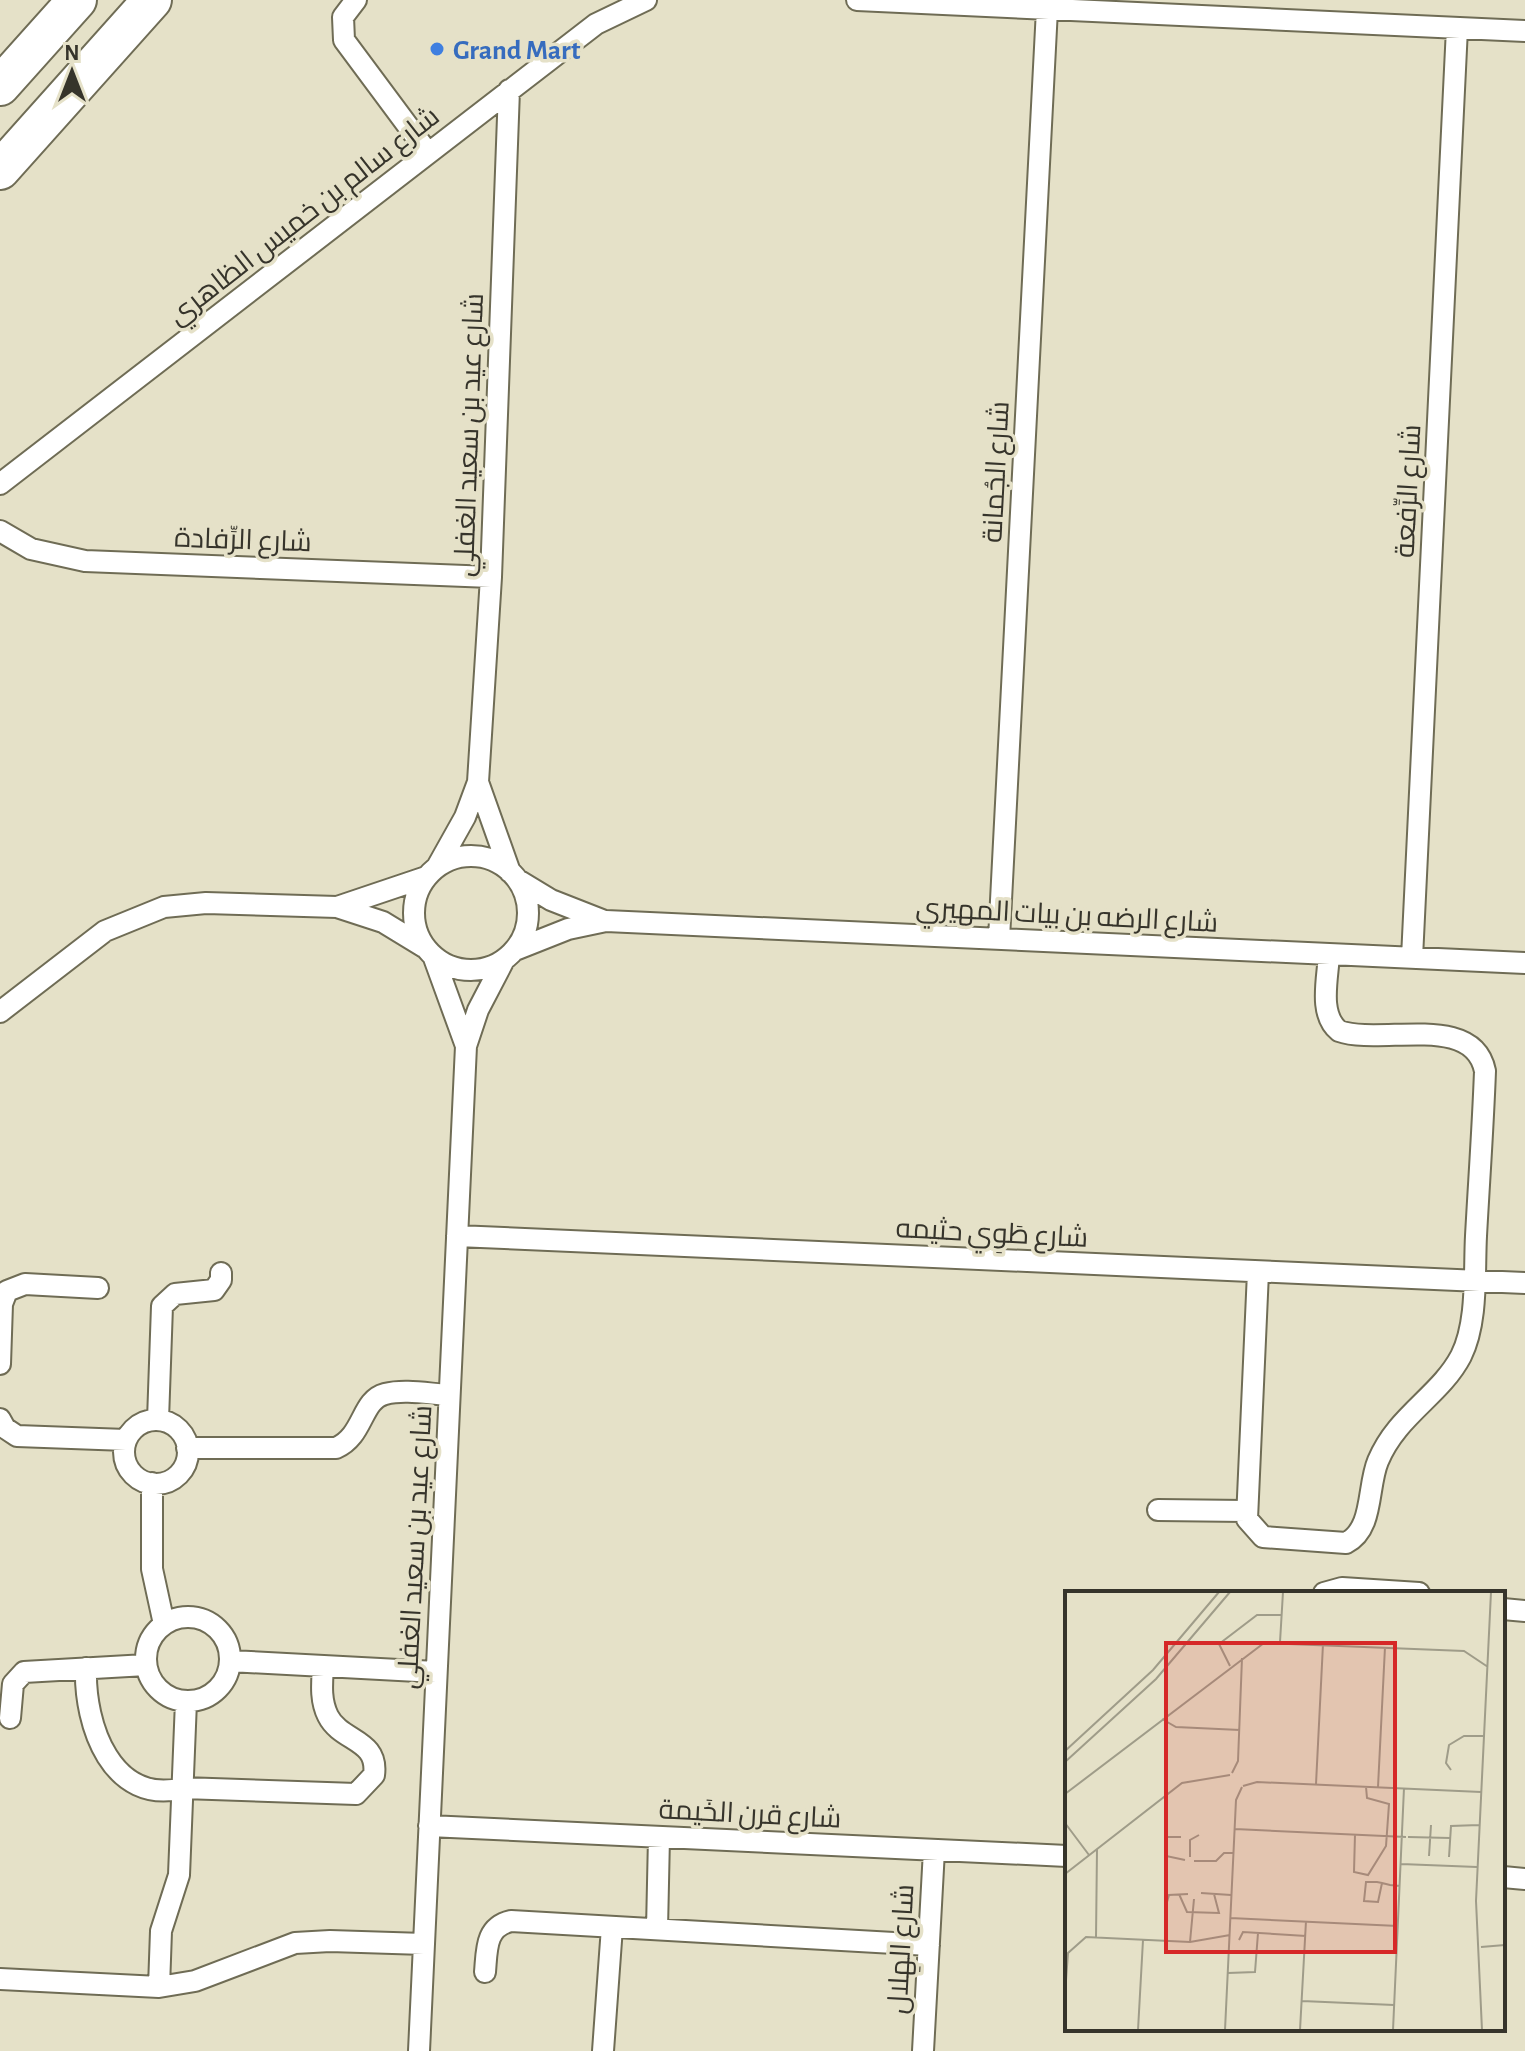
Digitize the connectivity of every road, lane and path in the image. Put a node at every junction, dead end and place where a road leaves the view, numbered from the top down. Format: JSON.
{"nodes":[{"id":1,"x":77,"y":0,"type":"edge"},
{"id":2,"x":152,"y":0,"type":"edge"},
{"id":3,"x":356,"y":0,"type":"edge"},
{"id":4,"x":646,"y":0,"type":"edge"},
{"id":5,"x":857,"y":0,"type":"edge"},
{"id":6,"x":1047,"y":9,"type":"junction"},
{"id":7,"x":1457,"y":28,"type":"junction"},
{"id":8,"x":1525,"y":31,"type":"edge"},
{"id":9,"x":0,"y":86,"type":"edge"},
{"id":10,"x":509,"y":90,"type":"junction"},
{"id":11,"x":428,"y":153,"type":"junction"},
{"id":12,"x":0,"y":170,"type":"edge"},
{"id":13,"x":0,"y":484,"type":"edge"},
{"id":14,"x":0,"y":531,"type":"edge"},
{"id":15,"x":491,"y":577,"type":"junction"},
{"id":16,"x":478,"y":782,"type":"junction"},
{"id":17,"x":432,"y":872,"type":"junction"},
{"id":18,"x":514,"y":876,"type":"junction"},
{"id":19,"x":337,"y":907,"type":"junction"},
{"id":20,"x":606,"y":921,"type":"junction"},
{"id":21,"x":999,"y":939,"type":"junction"},
{"id":22,"x":429,"y":952,"type":"junction"},
{"id":23,"x":1329,"y":954,"type":"junction"},
{"id":24,"x":510,"y":955,"type":"junction"},
{"id":25,"x":1412,"y":958,"type":"junction"},
{"id":26,"x":1525,"y":963,"type":"edge"},
{"id":27,"x":0,"y":1012,"type":"edge"},
{"id":28,"x":466,"y":1046,"type":"junction"},
{"id":29,"x":457,"y":1236,"type":"junction"},
{"id":30,"x":1258,"y":1272,"type":"junction"},
{"id":31,"x":221,"y":1273,"type":"dead end"},
{"id":32,"x":1474,"y":1281,"type":"junction"},
{"id":33,"x":1525,"y":1283,"type":"edge"},
{"id":34,"x":98,"y":1288,"type":"dead end"},
{"id":35,"x":0,"y":1364,"type":"edge"},
{"id":36,"x":449,"y":1395,"type":"junction"},
{"id":37,"x":0,"y":1419,"type":"edge"},
{"id":38,"x":158,"y":1420,"type":"junction"},
{"id":39,"x":126,"y":1440,"type":"junction"},
{"id":40,"x":187,"y":1448,"type":"junction"},
{"id":41,"x":152,"y":1483,"type":"junction"},
{"id":42,"x":1158,"y":1510,"type":"dead end"},
{"id":43,"x":1246,"y":1511,"type":"junction"},
{"id":44,"x":1331,"y":1591,"type":"edge"},
{"id":45,"x":1388,"y":1591,"type":"edge"},
{"id":46,"x":1505,"y":1609,"type":"edge"},
{"id":47,"x":1525,"y":1611,"type":"edge"},
{"id":48,"x":164,"y":1624,"type":"junction"},
{"id":49,"x":230,"y":1661,"type":"junction"},
{"id":50,"x":146,"y":1665,"type":"junction"},
{"id":51,"x":323,"y":1666,"type":"junction"},
{"id":52,"x":86,"y":1668,"type":"junction"},
{"id":53,"x":436,"y":1672,"type":"junction"},
{"id":54,"x":186,"y":1701,"type":"junction"},
{"id":55,"x":10,"y":1718,"type":"dead end"},
{"id":56,"x":183,"y":1788,"type":"junction"},
{"id":57,"x":429,"y":1826,"type":"junction"},
{"id":58,"x":659,"y":1837,"type":"junction"},
{"id":59,"x":934,"y":1850,"type":"junction"},
{"id":60,"x":1065,"y":1856,"type":"edge"},
{"id":61,"x":1505,"y":1877,"type":"edge"},
{"id":62,"x":1525,"y":1879,"type":"edge"},
{"id":63,"x":612,"y":1927,"type":"junction"},
{"id":64,"x":657,"y":1929,"type":"junction"},
{"id":65,"x":424,"y":1944,"type":"junction"},
{"id":66,"x":929,"y":1945,"type":"junction"},
{"id":67,"x":485,"y":1972,"type":"dead end"},
{"id":68,"x":0,"y":1979,"type":"edge"},
{"id":69,"x":159,"y":1987,"type":"junction"},
{"id":70,"x":419,"y":2051,"type":"edge"},
{"id":71,"x":603,"y":2051,"type":"edge"},
{"id":72,"x":923,"y":2051,"type":"edge"}],
"edges":[{"from":1,"to":9,"type":"highway"},
{"from":2,"to":12,"type":"highway"},
{"from":3,"to":11,"type":"street"},
{"from":4,"to":10,"type":"street","name":"شارع سالم بن خميس الظاهري"},
{"from":5,"to":6,"type":"street"},
{"from":6,"to":7,"type":"street"},
{"from":6,"to":21,"type":"street","name":"شارع الجُمانة"},
{"from":7,"to":8,"type":"street"},
{"from":7,"to":25,"type":"street","name":"شارع الرِّفعة"},
{"from":10,"to":11,"type":"street","name":"شارع سالم بن خميس الظاهري"},
{"from":10,"to":15,"type":"street","name":"شارع عيد بن سعيد الغفلي"},
{"from":11,"to":13,"type":"street","name":"شارع سالم بن خميس الظاهري"},
{"from":14,"to":15,"type":"street","name":"شارع الرِّفادة"},
{"from":15,"to":16,"type":"street","name":"شارع عيد بن سعيد الغفلي"},
{"from":16,"to":17,"type":"street","name":"شارع عيد بن سعيد الغفلي"},
{"from":16,"to":18,"type":"street","name":"شارع عيد بن سعيد الغفلي"},
{"from":17,"to":18,"type":"street"},
{"from":17,"to":19,"type":"street"},
{"from":17,"to":22,"type":"street"},
{"from":18,"to":20,"type":"street","name":"شارع الرضه بن بيات المهيري"},
{"from":18,"to":24,"type":"street"},
{"from":19,"to":22,"type":"street"},
{"from":19,"to":27,"type":"street"},
{"from":20,"to":21,"type":"street","name":"شارع الرضه بن بيات المهيري"},
{"from":20,"to":24,"type":"street","name":"شارع الرضه بن بيات المهيري"},
{"from":21,"to":23,"type":"street","name":"شارع الرضه بن بيات المهيري"},
{"from":22,"to":24,"type":"street"},
{"from":22,"to":28,"type":"street","name":"شارع عيد بن سعيد الغفلي"},
{"from":23,"to":25,"type":"street","name":"شارع الرضه بن بيات المهيري"},
{"from":23,"to":32,"type":"street"},
{"from":24,"to":28,"type":"street","name":"شارع عيد بن سعيد الغفلي"},
{"from":25,"to":26,"type":"street","name":"شارع الرضه بن بيات المهيري"},
{"from":28,"to":29,"type":"street","name":"شارع عيد بن سعيد الغفلي"},
{"from":29,"to":30,"type":"street","name":"شارع طَوِي حثيمه"},
{"from":29,"to":36,"type":"street","name":"شارع عيد بن سعيد الغفلي"},
{"from":30,"to":32,"type":"street","name":"شارع طَوِي حثيمه"},
{"from":30,"to":43,"type":"street"},
{"from":31,"to":38,"type":"street"},
{"from":32,"to":33,"type":"street","name":"شارع طَوِي حثيمه"},
{"from":32,"to":43,"type":"street"},
{"from":34,"to":35,"type":"street"},
{"from":36,"to":40,"type":"street"},
{"from":36,"to":53,"type":"street","name":"شارع عيد بن سعيد الغفلي"},
{"from":37,"to":39,"type":"street"},
{"from":38,"to":39,"type":"street"},
{"from":38,"to":40,"type":"street"},
{"from":39,"to":41,"type":"street"},
{"from":40,"to":41,"type":"street"},
{"from":41,"to":48,"type":"street"},
{"from":42,"to":43,"type":"street"},
{"from":44,"to":45,"type":"street"},
{"from":46,"to":47,"type":"street"},
{"from":48,"to":49,"type":"street"},
{"from":48,"to":50,"type":"street"},
{"from":49,"to":51,"type":"street"},
{"from":49,"to":54,"type":"street"},
{"from":50,"to":52,"type":"street"},
{"from":50,"to":54,"type":"street"},
{"from":51,"to":53,"type":"street"},
{"from":51,"to":56,"type":"street"},
{"from":52,"to":55,"type":"street"},
{"from":52,"to":56,"type":"street"},
{"from":53,"to":57,"type":"street","name":"شارع عيد بن سعيد الغفلي"},
{"from":54,"to":56,"type":"street"},
{"from":56,"to":69,"type":"street"},
{"from":57,"to":58,"type":"street","name":"شارع قرن الخَيمة"},
{"from":57,"to":65,"type":"street","name":"شارع عيد بن سعيد الغفلي"},
{"from":58,"to":59,"type":"street","name":"شارع قرن الخَيمة"},
{"from":58,"to":64,"type":"street"},
{"from":59,"to":60,"type":"street","name":"شارع قرن الخَيمة"},
{"from":59,"to":66,"type":"street","name":"شارع الهِلال"},
{"from":61,"to":62,"type":"street"},
{"from":63,"to":64,"type":"street"},
{"from":63,"to":67,"type":"street"},
{"from":63,"to":71,"type":"street"},
{"from":64,"to":66,"type":"street"},
{"from":65,"to":69,"type":"street"},
{"from":65,"to":70,"type":"street","name":"شارع عيد بن سعيد الغفلي"},
{"from":66,"to":72,"type":"street","name":"شارع الهِلال"},
{"from":68,"to":69,"type":"street"}]}
